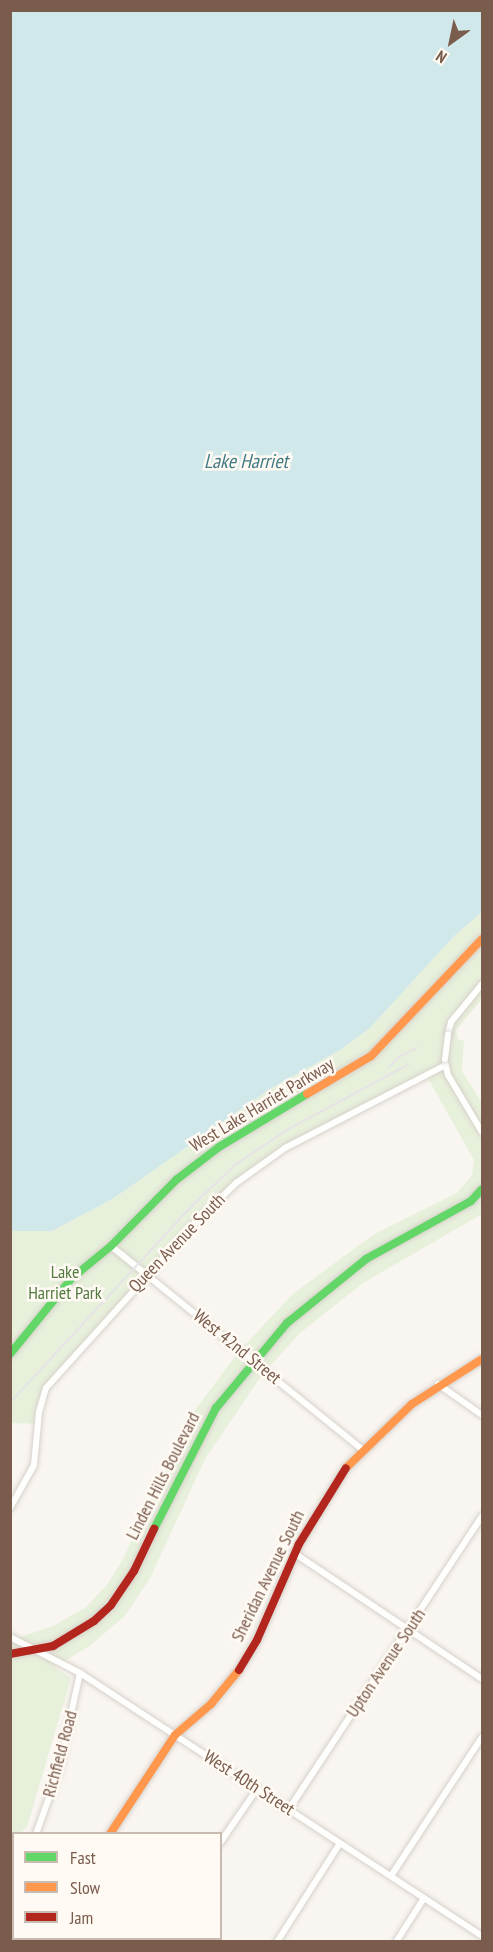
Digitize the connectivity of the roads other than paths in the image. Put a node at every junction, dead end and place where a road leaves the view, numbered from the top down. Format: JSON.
{"nodes":[{"id":1,"x":483,"y":939,"type":"edge"},
{"id":2,"x":483,"y":984,"type":"edge"},
{"id":3,"x":445,"y":1062,"type":"junction"},
{"id":4,"x":483,"y":1132,"type":"edge"},
{"id":5,"x":483,"y":1189,"type":"edge"},
{"id":6,"x":111,"y":1246,"type":"junction"},
{"id":7,"x":146,"y":1274,"type":"junction"},
{"id":8,"x":10,"y":1354,"type":"edge"},
{"id":9,"x":483,"y":1359,"type":"edge"},
{"id":10,"x":253,"y":1360,"type":"junction"},
{"id":11,"x":438,"y":1384,"type":"junction"},
{"id":12,"x":483,"y":1414,"type":"edge"},
{"id":13,"x":362,"y":1449,"type":"junction"},
{"id":14,"x":10,"y":1508,"type":"edge"},
{"id":15,"x":483,"y":1516,"type":"edge"},
{"id":16,"x":294,"y":1553,"type":"junction"},
{"id":17,"x":407,"y":1630,"type":"junction"},
{"id":18,"x":10,"y":1637,"type":"edge"},
{"id":19,"x":37,"y":1651,"type":"junction"},
{"id":20,"x":10,"y":1654,"type":"edge"},
{"id":21,"x":80,"y":1673,"type":"junction"},
{"id":22,"x":483,"y":1679,"type":"edge"},
{"id":23,"x":175,"y":1735,"type":"junction"},
{"id":24,"x":483,"y":1737,"type":"edge"},
{"id":25,"x":257,"y":1789,"type":"junction"},
{"id":26,"x":289,"y":1809,"type":"junction"},
{"id":27,"x":36,"y":1832,"type":"edge"},
{"id":28,"x":111,"y":1832,"type":"edge"},
{"id":29,"x":222,"y":1840,"type":"edge"},
{"id":30,"x":340,"y":1843,"type":"junction"},
{"id":31,"x":391,"y":1876,"type":"junction"},
{"id":32,"x":424,"y":1898,"type":"junction"},
{"id":33,"x":483,"y":1936,"type":"edge"},
{"id":34,"x":277,"y":1941,"type":"edge"},
{"id":35,"x":396,"y":1941,"type":"edge"}],
"edges":[{"from":1,"to":6,"type":"street","name":"West Lake Harriet Parkway"},
{"from":2,"to":3,"type":"street","bridge":true},
{"from":3,"to":4,"type":"street"},
{"from":3,"to":7,"type":"street","name":"Queen Avenue South"},
{"from":5,"to":10,"type":"street","name":"Linden Hills Boulevard"},
{"from":6,"to":7,"type":"street","name":"West 42nd Street"},
{"from":6,"to":8,"type":"street","name":"West Lake Harriet Parkway"},
{"from":7,"to":10,"type":"street","name":"West 42nd Street"},
{"from":7,"to":14,"type":"street","name":"Queen Avenue South"},
{"from":9,"to":11,"type":"street","name":"Sheridan Avenue South"},
{"from":10,"to":13,"type":"street","name":"West 42nd Street"},
{"from":10,"to":19,"type":"street","name":"Linden Hills Boulevard"},
{"from":11,"to":12,"type":"street"},
{"from":11,"to":13,"type":"street","name":"Sheridan Avenue South"},
{"from":13,"to":16,"type":"street","name":"Sheridan Avenue South"},
{"from":15,"to":17,"type":"street","name":"Upton Avenue South"},
{"from":16,"to":17,"type":"street"},
{"from":16,"to":23,"type":"street","name":"Sheridan Avenue South"},
{"from":17,"to":22,"type":"street"},
{"from":17,"to":26,"type":"street","name":"Upton Avenue South"},
{"from":18,"to":19,"type":"street","name":"West 40th Street"},
{"from":19,"to":20,"type":"street","name":"Linden Hills Boulevard"},
{"from":19,"to":21,"type":"street","name":"West 40th Street"},
{"from":21,"to":23,"type":"street","name":"West 40th Street"},
{"from":21,"to":27,"type":"street","name":"Richfield Road"},
{"from":23,"to":25,"type":"street","name":"West 40th Street"},
{"from":23,"to":28,"type":"street","name":"Sheridan Avenue South"},
{"from":24,"to":31,"type":"street"},
{"from":25,"to":26,"type":"street","name":"West 40th Street"},
{"from":25,"to":29,"type":"street"},
{"from":26,"to":30,"type":"street","name":"West 40th Street"},
{"from":30,"to":31,"type":"street","name":"West 40th Street"},
{"from":30,"to":34,"type":"street"},
{"from":31,"to":32,"type":"street","name":"West 40th Street"},
{"from":32,"to":33,"type":"street","name":"West 40th Street"},
{"from":32,"to":35,"type":"street"}]}
